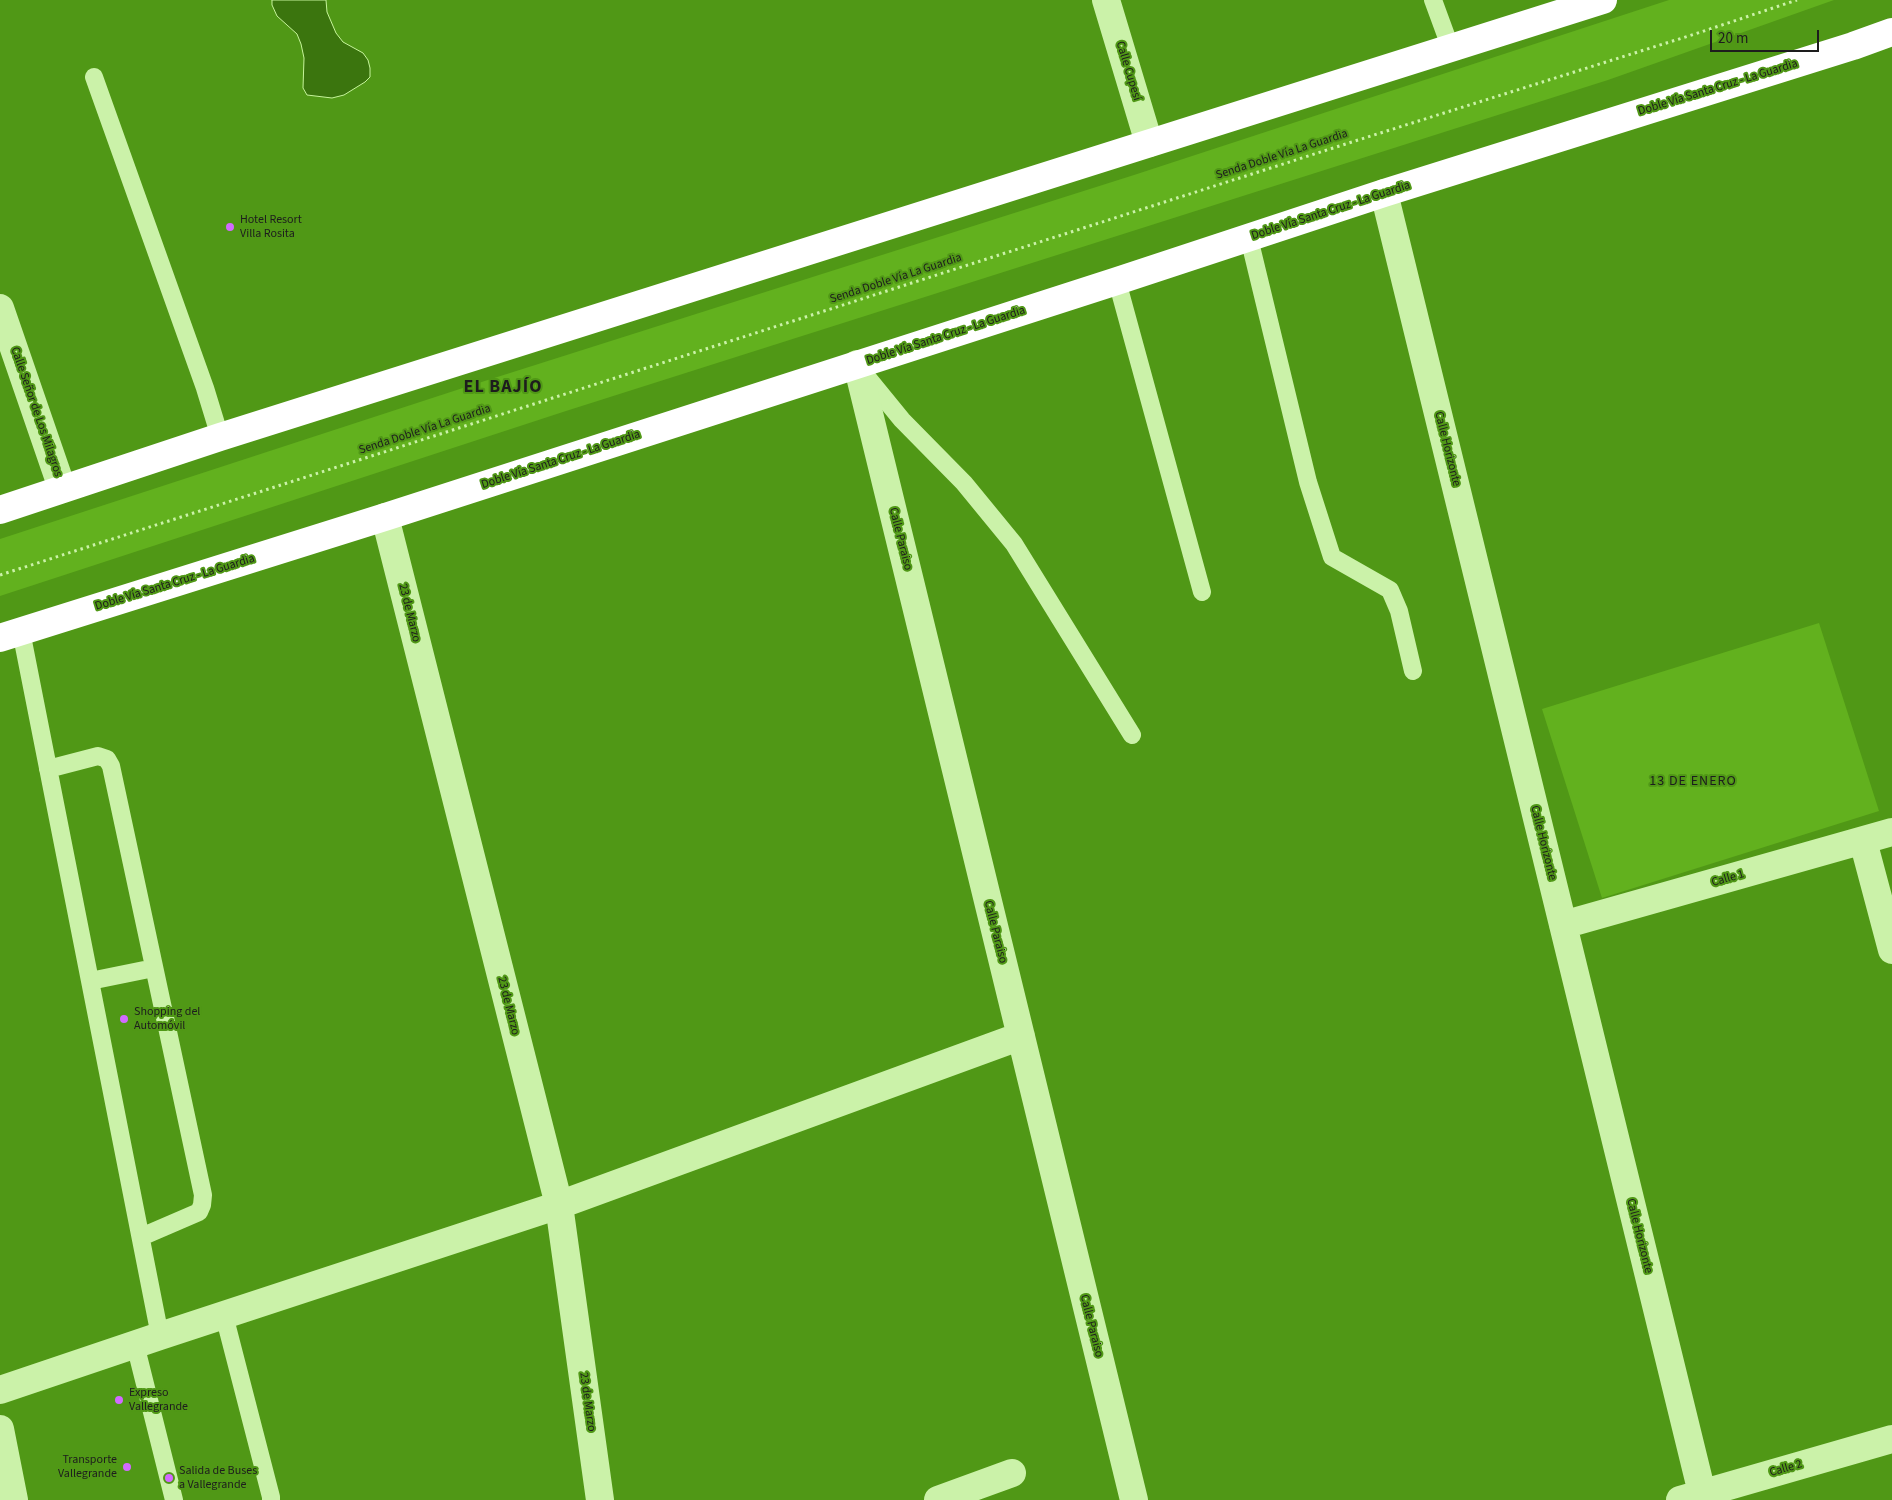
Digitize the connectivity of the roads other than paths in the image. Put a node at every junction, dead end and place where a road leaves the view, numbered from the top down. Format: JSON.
{"nodes":[{"id":1,"x":1106,"y":0,"type":"edge"},
{"id":2,"x":1432,"y":0,"type":"edge"},
{"id":3,"x":1587,"y":2,"type":"edge"},
{"id":4,"x":1892,"y":32,"type":"edge"},
{"id":5,"x":1892,"y":38,"type":"edge"},
{"id":6,"x":1854,"y":46,"type":"junction"},
{"id":7,"x":1451,"y":49,"type":"junction"},
{"id":8,"x":94,"y":77,"type":"dead end"},
{"id":9,"x":1149,"y":143,"type":"junction"},
{"id":10,"x":1384,"y":193,"type":"junction"},
{"id":11,"x":1249,"y":238,"type":"junction"},
{"id":12,"x":1117,"y":282,"type":"junction"},
{"id":13,"x":0,"y":308,"type":"edge"},
{"id":14,"x":857,"y":364,"type":"junction"},
{"id":15,"x":220,"y":437,"type":"junction"},
{"id":16,"x":62,"y":488,"type":"junction"},
{"id":17,"x":0,"y":510,"type":"edge"},
{"id":18,"x":385,"y":517,"type":"junction"},
{"id":19,"x":1202,"y":592,"type":"dead end"},
{"id":20,"x":11,"y":635,"type":"edge"},
{"id":21,"x":1414,"y":671,"type":"dead end"},
{"id":22,"x":1132,"y":735,"type":"dead end"},
{"id":23,"x":48,"y":769,"type":"junction"},
{"id":24,"x":1892,"y":832,"type":"edge"},
{"id":25,"x":1863,"y":841,"type":"junction"},
{"id":26,"x":1563,"y":925,"type":"junction"},
{"id":27,"x":1892,"y":950,"type":"edge"},
{"id":28,"x":154,"y":968,"type":"junction"},
{"id":29,"x":90,"y":981,"type":"junction"},
{"id":30,"x":1021,"y":1036,"type":"junction"},
{"id":31,"x":559,"y":1205,"type":"junction"},
{"id":32,"x":141,"y":1237,"type":"junction"},
{"id":33,"x":224,"y":1315,"type":"junction"},
{"id":34,"x":160,"y":1336,"type":"junction"},
{"id":35,"x":135,"y":1344,"type":"junction"},
{"id":36,"x":0,"y":1390,"type":"edge"},
{"id":37,"x":0,"y":1429,"type":"edge"},
{"id":38,"x":1892,"y":1439,"type":"edge"},
{"id":39,"x":1012,"y":1473,"type":"dead end"},
{"id":40,"x":1691,"y":1496,"type":"edge"},
{"id":41,"x":14,"y":1500,"type":"edge"},
{"id":42,"x":174,"y":1500,"type":"edge"},
{"id":43,"x":271,"y":1500,"type":"edge"},
{"id":44,"x":600,"y":1500,"type":"edge"},
{"id":45,"x":938,"y":1500,"type":"edge"},
{"id":46,"x":1134,"y":1500,"type":"edge"}],
"edges":[{"from":1,"to":9,"type":"street","name":"Calle Cupesí"},
{"from":2,"to":7,"type":"lane"},
{"from":3,"to":7,"type":"highway"},
{"from":4,"to":6,"type":"highway","name":"Doble Vía Santa Cruz - La Guardia"},
{"from":5,"to":6,"type":"highway"},
{"from":6,"to":10,"type":"highway","name":"Doble Vía Santa Cruz - La Guardia"},
{"from":7,"to":9,"type":"highway"},
{"from":8,"to":15,"type":"lane"},
{"from":9,"to":15,"type":"highway"},
{"from":10,"to":11,"type":"highway","name":"Doble Vía Santa Cruz - La Guardia"},
{"from":10,"to":26,"type":"street","name":"Calle Horizonte"},
{"from":11,"to":12,"type":"highway","name":"Doble Vía Santa Cruz - La Guardia"},
{"from":11,"to":21,"type":"lane"},
{"from":12,"to":14,"type":"highway","name":"Doble Vía Santa Cruz - La Guardia"},
{"from":12,"to":19,"type":"lane"},
{"from":13,"to":16,"type":"street","name":"Calle Señor de Los Milagros"},
{"from":14,"to":18,"type":"highway","name":"Doble Vía Santa Cruz - La Guardia"},
{"from":14,"to":22,"type":"lane"},
{"from":14,"to":30,"type":"street","name":"Calle Paraiso"},
{"from":15,"to":16,"type":"highway"},
{"from":16,"to":17,"type":"highway"},
{"from":18,"to":20,"type":"highway","name":"Doble Vía Santa Cruz - La Guardia"},
{"from":18,"to":31,"type":"street","name":"23 de Marzo"},
{"from":20,"to":23,"type":"lane"},
{"from":23,"to":28,"type":"lane"},
{"from":23,"to":29,"type":"lane"},
{"from":24,"to":25,"type":"street","name":"Calle 1"},
{"from":25,"to":26,"type":"street","name":"Calle 1"},
{"from":25,"to":27,"type":"street"},
{"from":26,"to":40,"type":"street","name":"Calle Horizonte"},
{"from":28,"to":29,"type":"lane"},
{"from":28,"to":32,"type":"lane"},
{"from":29,"to":32,"type":"lane"},
{"from":30,"to":31,"type":"street"},
{"from":30,"to":46,"type":"street","name":"Calle Paraiso"},
{"from":31,"to":33,"type":"street"},
{"from":31,"to":44,"type":"street","name":"23 de Marzo"},
{"from":32,"to":34,"type":"lane"},
{"from":33,"to":34,"type":"street"},
{"from":33,"to":43,"type":"lane"},
{"from":34,"to":35,"type":"street"},
{"from":35,"to":36,"type":"street"},
{"from":35,"to":42,"type":"lane"},
{"from":37,"to":41,"type":"street"},
{"from":38,"to":40,"type":"street","name":"Calle 2"},
{"from":39,"to":45,"type":"street"}]}
